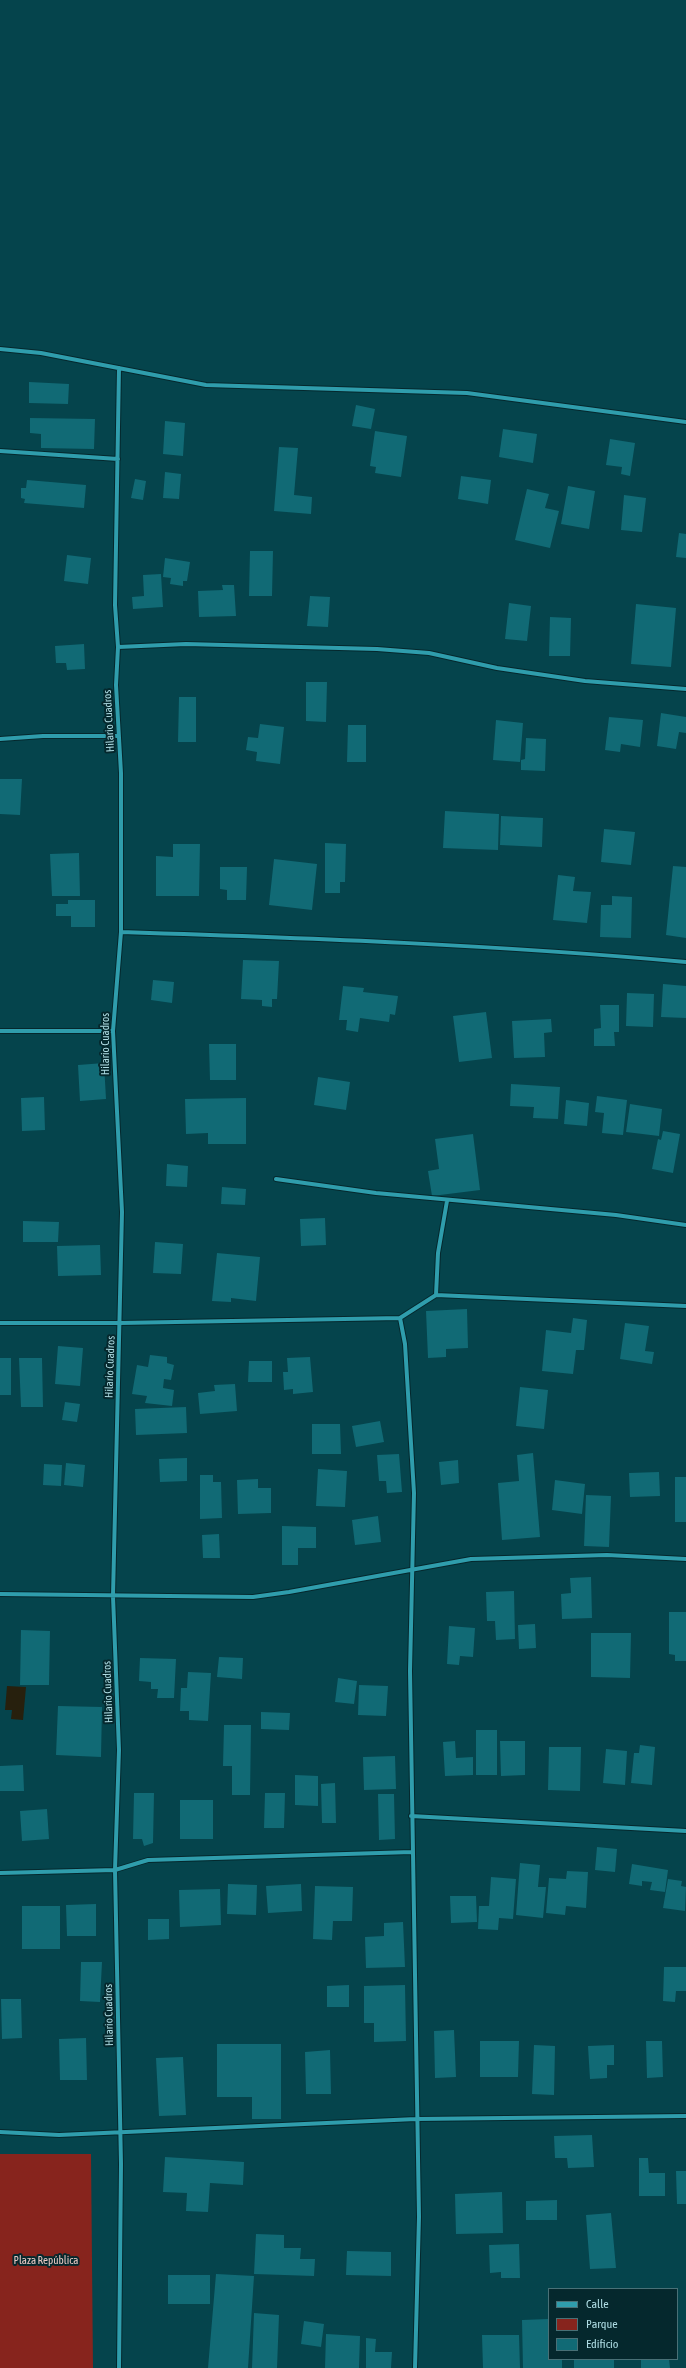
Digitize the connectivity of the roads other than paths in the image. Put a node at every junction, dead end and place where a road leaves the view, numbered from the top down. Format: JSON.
{"nodes":[{"id":1,"x":0,"y":349,"type":"edge"},
{"id":2,"x":119,"y":368,"type":"junction"},
{"id":3,"x":686,"y":422,"type":"edge"},
{"id":4,"x":0,"y":451,"type":"edge"},
{"id":5,"x":118,"y":459,"type":"junction"},
{"id":6,"x":118,"y":647,"type":"junction"},
{"id":7,"x":686,"y":689,"type":"edge"},
{"id":8,"x":119,"y":736,"type":"junction"},
{"id":9,"x":0,"y":739,"type":"edge"},
{"id":10,"x":121,"y":932,"type":"junction"},
{"id":11,"x":686,"y":962,"type":"edge"},
{"id":12,"x":0,"y":1031,"type":"edge"},
{"id":13,"x":113,"y":1031,"type":"junction"},
{"id":14,"x":276,"y":1179,"type":"dead end"},
{"id":15,"x":447,"y":1200,"type":"junction"},
{"id":16,"x":686,"y":1225,"type":"edge"},
{"id":17,"x":436,"y":1295,"type":"junction"},
{"id":18,"x":686,"y":1306,"type":"edge"},
{"id":19,"x":400,"y":1318,"type":"junction"},
{"id":20,"x":0,"y":1323,"type":"edge"},
{"id":21,"x":120,"y":1324,"type":"junction"},
{"id":22,"x":686,"y":1559,"type":"edge"},
{"id":23,"x":412,"y":1569,"type":"junction"},
{"id":24,"x":0,"y":1594,"type":"edge"},
{"id":25,"x":113,"y":1596,"type":"junction"},
{"id":26,"x":411,"y":1816,"type":"junction"},
{"id":27,"x":686,"y":1831,"type":"edge"},
{"id":28,"x":412,"y":1852,"type":"junction"},
{"id":29,"x":115,"y":1870,"type":"junction"},
{"id":30,"x":0,"y":1873,"type":"edge"},
{"id":31,"x":686,"y":2116,"type":"edge"},
{"id":32,"x":416,"y":2119,"type":"junction"},
{"id":33,"x":0,"y":2132,"type":"edge"},
{"id":34,"x":120,"y":2132,"type":"junction"},
{"id":35,"x":119,"y":2368,"type":"edge"},
{"id":36,"x":415,"y":2368,"type":"edge"}],
"edges":[{"from":1,"to":2,"type":"street"},
{"from":2,"to":3,"type":"street"},
{"from":2,"to":5,"type":"street","name":"Hilario Cuadros"},
{"from":4,"to":5,"type":"street"},
{"from":5,"to":6,"type":"street","name":"Hilario Cuadros"},
{"from":6,"to":7,"type":"street"},
{"from":6,"to":8,"type":"street","name":"Hilario Cuadros"},
{"from":8,"to":9,"type":"street"},
{"from":8,"to":10,"type":"street","name":"Hilario Cuadros"},
{"from":10,"to":11,"type":"street"},
{"from":10,"to":13,"type":"street","name":"Hilario Cuadros"},
{"from":12,"to":13,"type":"street"},
{"from":13,"to":21,"type":"street","name":"Hilario Cuadros"},
{"from":14,"to":15,"type":"street"},
{"from":15,"to":16,"type":"street"},
{"from":15,"to":17,"type":"street"},
{"from":17,"to":18,"type":"street"},
{"from":17,"to":19,"type":"street"},
{"from":19,"to":21,"type":"street"},
{"from":19,"to":23,"type":"street"},
{"from":20,"to":21,"type":"street"},
{"from":21,"to":25,"type":"street","name":"Hilario Cuadros"},
{"from":22,"to":23,"type":"street"},
{"from":23,"to":25,"type":"street"},
{"from":23,"to":26,"type":"street"},
{"from":24,"to":25,"type":"street"},
{"from":25,"to":29,"type":"street","name":"Hilario Cuadros"},
{"from":26,"to":27,"type":"street"},
{"from":26,"to":28,"type":"street"},
{"from":28,"to":29,"type":"street"},
{"from":28,"to":32,"type":"street"},
{"from":29,"to":30,"type":"street"},
{"from":29,"to":34,"type":"street","name":"Hilario Cuadros"},
{"from":31,"to":32,"type":"street"},
{"from":32,"to":34,"type":"street"},
{"from":32,"to":36,"type":"street"},
{"from":33,"to":34,"type":"street"},
{"from":34,"to":35,"type":"street","name":"Hilario Cuadros"}]}
